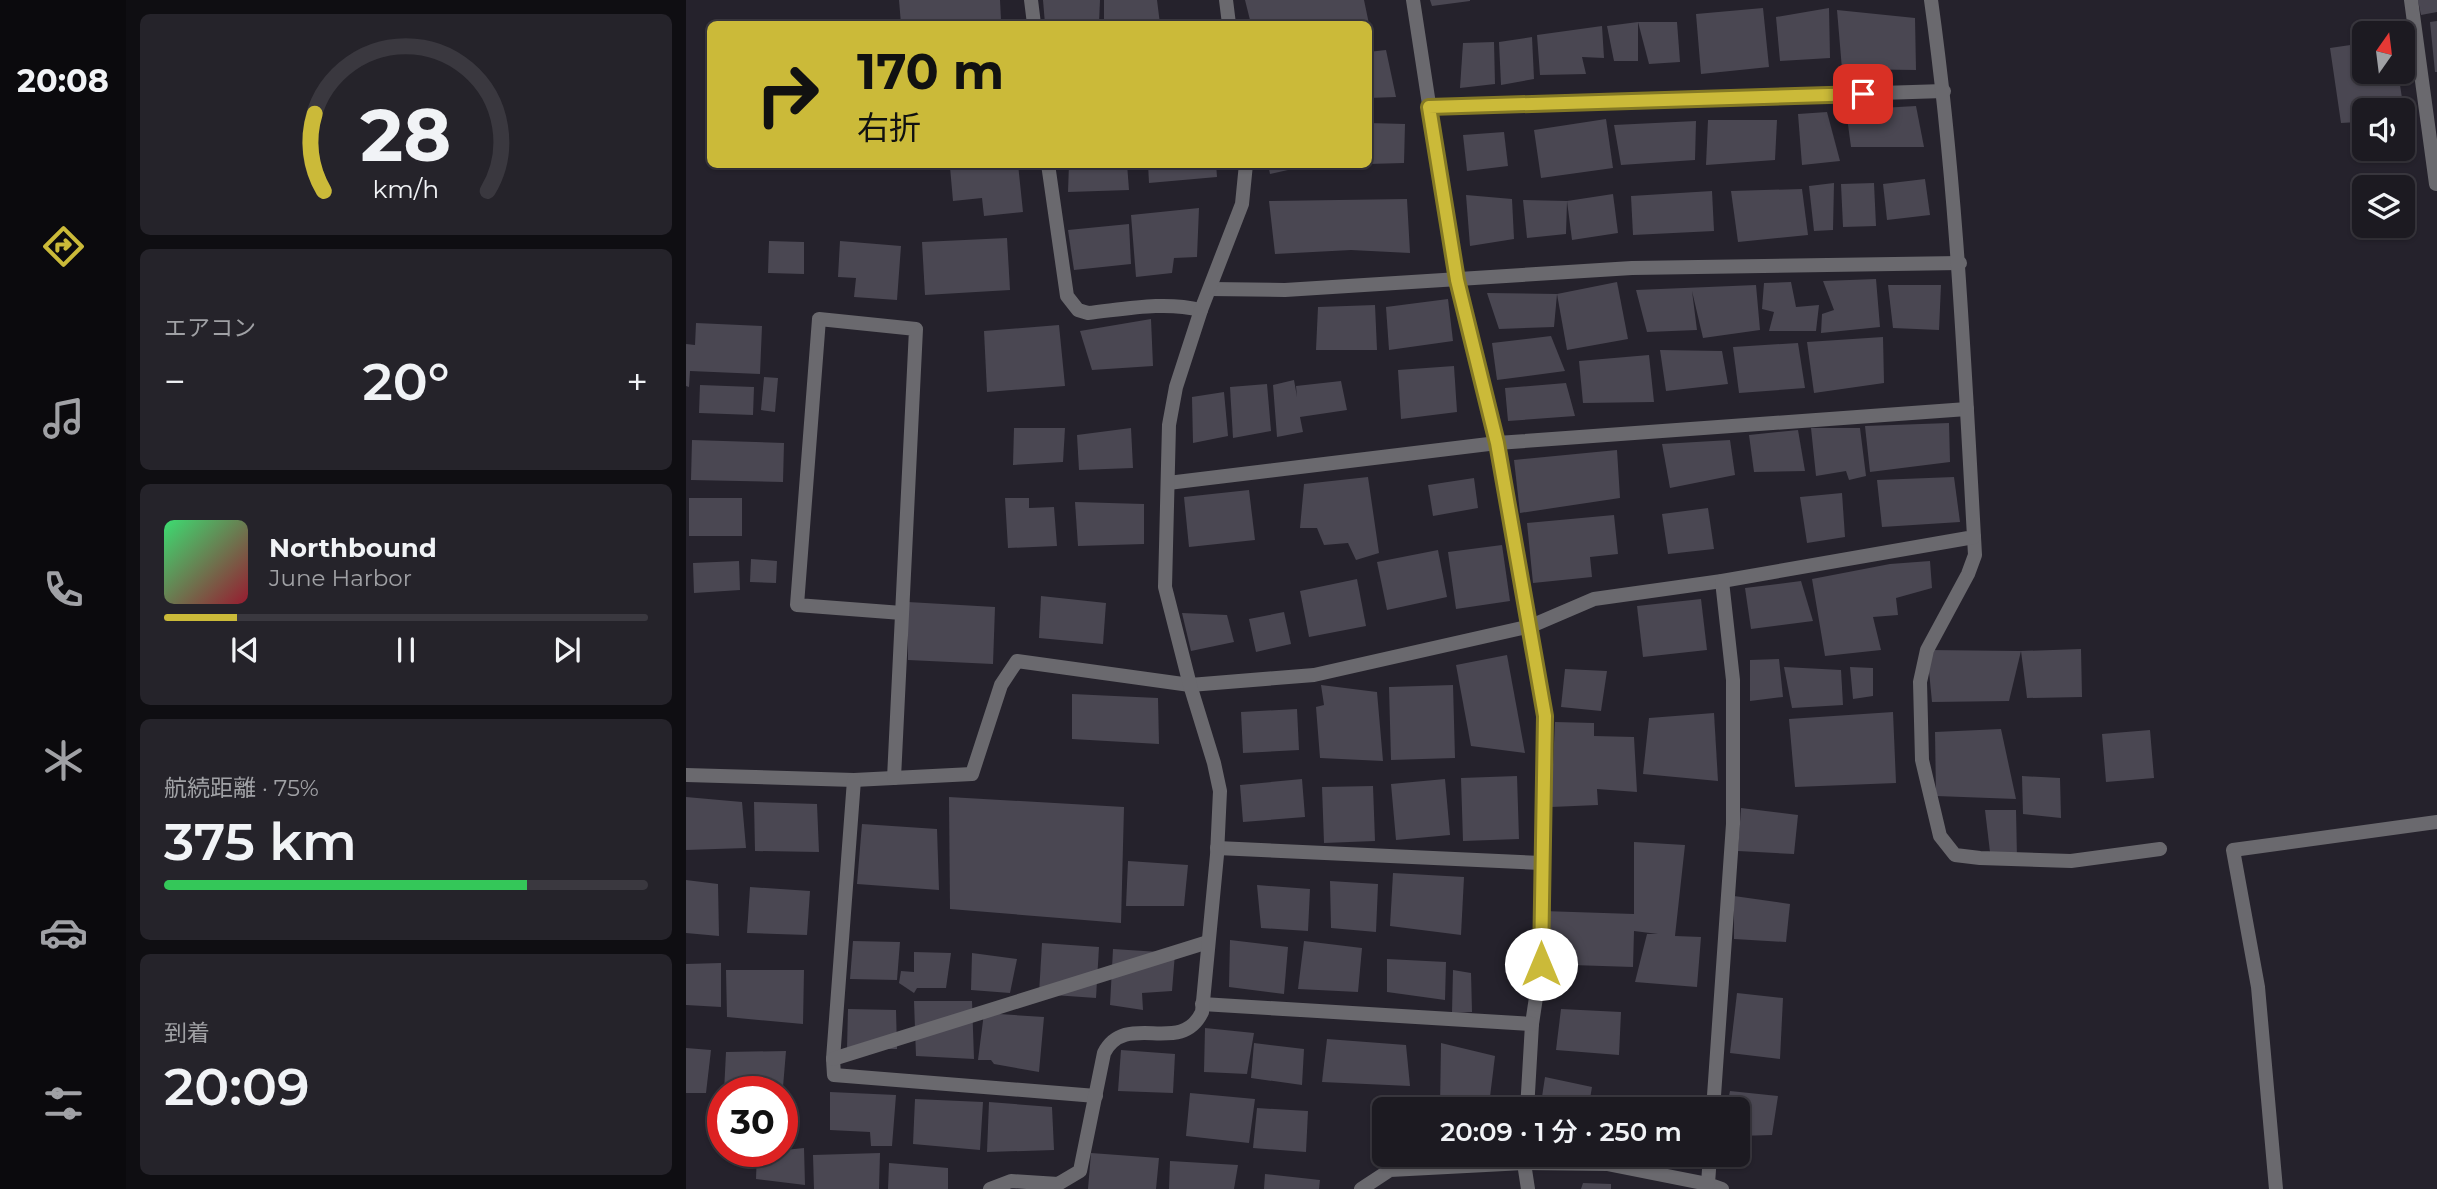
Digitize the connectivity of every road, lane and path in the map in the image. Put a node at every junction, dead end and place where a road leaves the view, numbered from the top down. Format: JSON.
{"nodes":[{"id":1,"x":1031,"y":0,"type":"edge"},
{"id":2,"x":1226,"y":0,"type":"edge"},
{"id":3,"x":1413,"y":0,"type":"edge"},
{"id":4,"x":1931,"y":0,"type":"edge"},
{"id":5,"x":2411,"y":0,"type":"edge"},
{"id":6,"x":1034,"y":21,"type":"edge"},
{"id":7,"x":1229,"y":21,"type":"edge"},
{"id":8,"x":1944,"y":91,"type":"junction"},
{"id":9,"x":1429,"y":107,"type":"junction"},
{"id":10,"x":1049,"y":168,"type":"edge"},
{"id":11,"x":1246,"y":168,"type":"edge"},
{"id":12,"x":2436,"y":184,"type":"edge"},
{"id":13,"x":1960,"y":263,"type":"junction"},
{"id":14,"x":1457,"y":280,"type":"junction"},
{"id":15,"x":1210,"y":289,"type":"junction"},
{"id":16,"x":1201,"y":310,"type":"junction"},
{"id":17,"x":1967,"y":409,"type":"junction"},
{"id":18,"x":1497,"y":443,"type":"junction"},
{"id":19,"x":1168,"y":483,"type":"junction"},
{"id":20,"x":1974,"y":537,"type":"junction"},
{"id":21,"x":1722,"y":581,"type":"junction"},
{"id":22,"x":902,"y":613,"type":"junction"},
{"id":23,"x":1531,"y":626,"type":"junction"},
{"id":24,"x":1190,"y":685,"type":"junction"},
{"id":25,"x":686,"y":775,"type":"edge"},
{"id":26,"x":894,"y":778,"type":"junction"},
{"id":27,"x":854,"y":780,"type":"junction"},
{"id":28,"x":2437,"y":822,"type":"edge"},
{"id":29,"x":1217,"y":848,"type":"junction"},
{"id":30,"x":2160,"y":849,"type":"dead end"},
{"id":31,"x":1541,"y":863,"type":"junction"},
{"id":32,"x":1208,"y":942,"type":"junction"},
{"id":33,"x":1202,"y":1004,"type":"junction"},
{"id":34,"x":1532,"y":1024,"type":"junction"},
{"id":35,"x":833,"y":1059,"type":"junction"},
{"id":36,"x":1096,"y":1096,"type":"junction"},
{"id":37,"x":1528,"y":1097,"type":"edge"},
{"id":38,"x":1714,"y":1097,"type":"edge"},
{"id":39,"x":1427,"y":1167,"type":"edge"},
{"id":40,"x":1525,"y":1167,"type":"edge"},
{"id":41,"x":1621,"y":1167,"type":"edge"},
{"id":42,"x":1712,"y":1167,"type":"edge"},
{"id":43,"x":1715,"y":1187,"type":"edge"},
{"id":44,"x":990,"y":1189,"type":"edge"},
{"id":45,"x":1360,"y":1189,"type":"edge"},
{"id":46,"x":1528,"y":1189,"type":"edge"},
{"id":47,"x":2276,"y":1189,"type":"edge"}],
"edges":[{"from":1,"to":6,"type":"street"},
{"from":2,"to":7,"type":"street"},
{"from":3,"to":9,"type":"street"},
{"from":4,"to":8,"type":"street"},
{"from":5,"to":12,"type":"street"},
{"from":8,"to":9,"type":"street"},
{"from":8,"to":13,"type":"street"},
{"from":9,"to":14,"type":"street"},
{"from":10,"to":16,"type":"street"},
{"from":11,"to":15,"type":"street"},
{"from":13,"to":14,"type":"street"},
{"from":13,"to":17,"type":"street"},
{"from":14,"to":15,"type":"street"},
{"from":14,"to":18,"type":"street"},
{"from":15,"to":16,"type":"street"},
{"from":16,"to":19,"type":"street"},
{"from":17,"to":18,"type":"street"},
{"from":17,"to":20,"type":"street"},
{"from":18,"to":19,"type":"street"},
{"from":18,"to":23,"type":"street"},
{"from":19,"to":24,"type":"street"},
{"from":20,"to":21,"type":"street"},
{"from":20,"to":30,"type":"street"},
{"from":21,"to":23,"type":"street"},
{"from":21,"to":38,"type":"street"},
{"from":22,"to":22,"type":"street"},
{"from":22,"to":26,"type":"street"},
{"from":23,"to":24,"type":"street"},
{"from":23,"to":31,"type":"street"},
{"from":24,"to":26,"type":"street"},
{"from":24,"to":29,"type":"street"},
{"from":25,"to":27,"type":"street"},
{"from":26,"to":27,"type":"street"},
{"from":27,"to":35,"type":"street"},
{"from":28,"to":47,"type":"street"},
{"from":29,"to":31,"type":"street"},
{"from":29,"to":32,"type":"street"},
{"from":31,"to":34,"type":"street"},
{"from":32,"to":33,"type":"street"},
{"from":32,"to":35,"type":"street"},
{"from":33,"to":34,"type":"street"},
{"from":33,"to":36,"type":"street"},
{"from":34,"to":37,"type":"street"},
{"from":35,"to":36,"type":"street"},
{"from":36,"to":44,"type":"street"},
{"from":39,"to":45,"type":"street"},
{"from":40,"to":46,"type":"street"},
{"from":41,"to":43,"type":"street"},
{"from":42,"to":43,"type":"street"}]}
